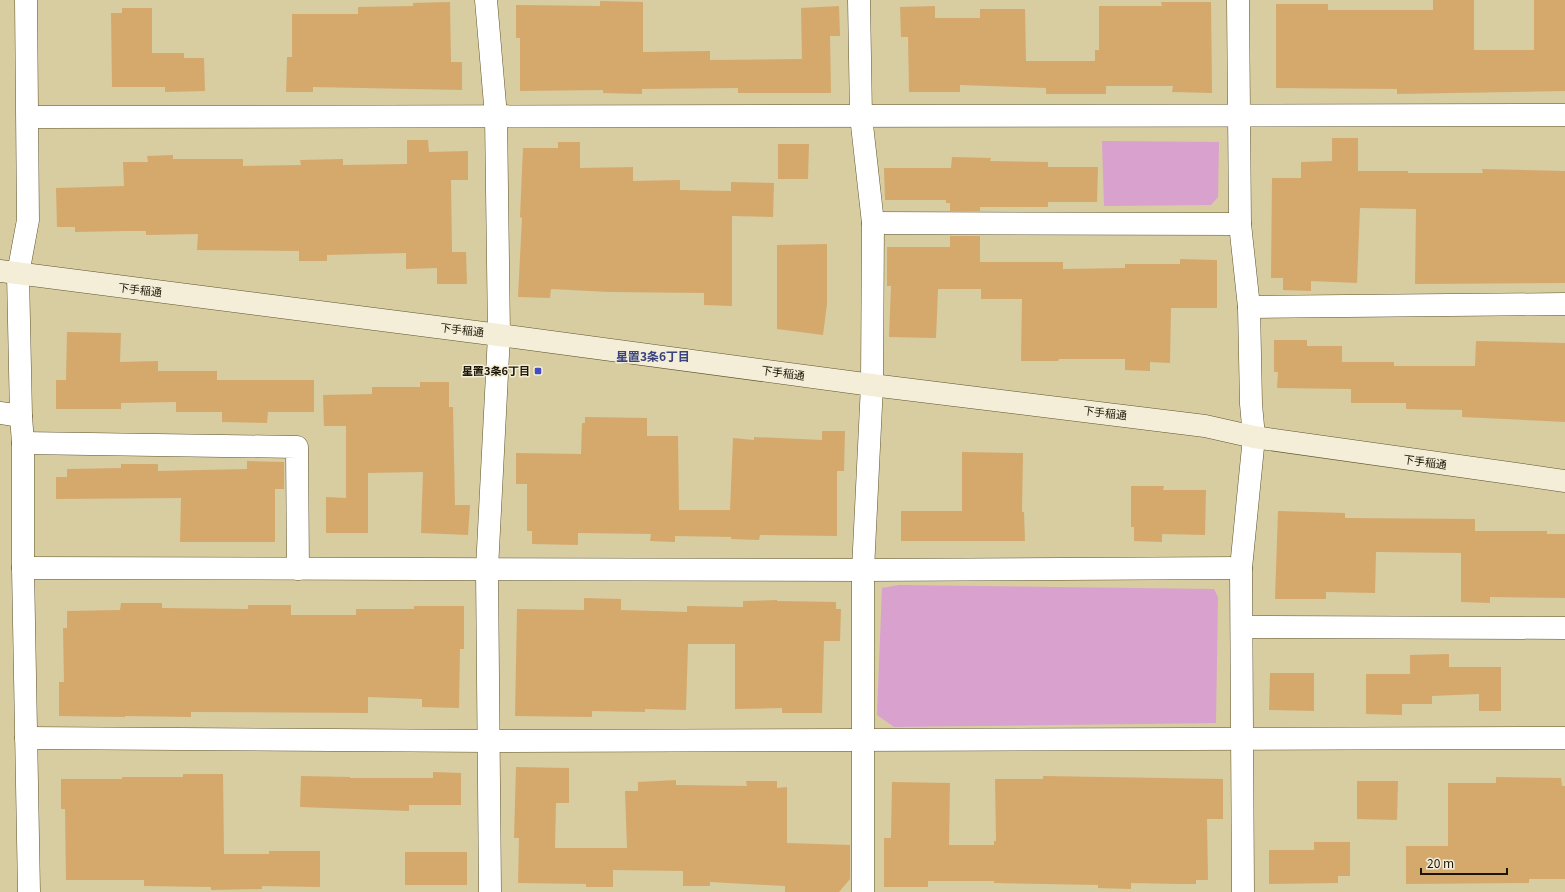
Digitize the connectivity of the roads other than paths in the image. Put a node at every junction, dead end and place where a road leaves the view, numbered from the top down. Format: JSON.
{"nodes":[{"id":1,"x":26,"y":0,"type":"edge"},
{"id":2,"x":486,"y":0,"type":"edge"},
{"id":3,"x":859,"y":0,"type":"edge"},
{"id":4,"x":1238,"y":0,"type":"edge"},
{"id":5,"x":1239,"y":114,"type":"junction"},
{"id":6,"x":1565,"y":115,"type":"edge"},
{"id":7,"x":496,"y":116,"type":"junction"},
{"id":8,"x":860,"y":116,"type":"junction"},
{"id":9,"x":28,"y":117,"type":"junction"},
{"id":10,"x":873,"y":223,"type":"junction"},
{"id":11,"x":1240,"y":224,"type":"junction"},
{"id":12,"x":9,"y":273,"type":"edge"},
{"id":13,"x":1565,"y":304,"type":"edge"},
{"id":14,"x":1249,"y":307,"type":"junction"},
{"id":15,"x":500,"y":335,"type":"junction"},
{"id":16,"x":872,"y":385,"type":"junction"},
{"id":17,"x":10,"y":414,"type":"edge"},
{"id":18,"x":1254,"y":438,"type":"junction"},
{"id":19,"x":23,"y":443,"type":"junction"},
{"id":20,"x":1565,"y":482,"type":"edge"},
{"id":21,"x":23,"y":568,"type":"junction"},
{"id":22,"x":1241,"y":568,"type":"junction"},
{"id":23,"x":298,"y":569,"type":"junction"},
{"id":24,"x":488,"y":569,"type":"junction"},
{"id":25,"x":863,"y":570,"type":"junction"},
{"id":26,"x":1242,"y":627,"type":"junction"},
{"id":27,"x":1565,"y":628,"type":"edge"},
{"id":28,"x":26,"y":738,"type":"junction"},
{"id":29,"x":1242,"y":738,"type":"junction"},
{"id":30,"x":1565,"y":738,"type":"edge"},
{"id":31,"x":863,"y":740,"type":"junction"},
{"id":32,"x":488,"y":741,"type":"junction"},
{"id":33,"x":29,"y":892,"type":"edge"},
{"id":34,"x":490,"y":892,"type":"edge"},
{"id":35,"x":863,"y":892,"type":"edge"},
{"id":36,"x":1243,"y":892,"type":"edge"}],
"edges":[{"from":1,"to":9,"type":"street"},
{"from":2,"to":7,"type":"street"},
{"from":3,"to":8,"type":"street"},
{"from":4,"to":5,"type":"street"},
{"from":5,"to":6,"type":"street"},
{"from":5,"to":8,"type":"street"},
{"from":5,"to":11,"type":"street"},
{"from":7,"to":8,"type":"street"},
{"from":7,"to":9,"type":"street"},
{"from":7,"to":15,"type":"street"},
{"from":8,"to":10,"type":"street"},
{"from":9,"to":12,"type":"street"},
{"from":10,"to":11,"type":"street"},
{"from":10,"to":16,"type":"street"},
{"from":11,"to":14,"type":"street"},
{"from":12,"to":15,"type":"street","name":"下手稲通"},
{"from":12,"to":17,"type":"street"},
{"from":13,"to":14,"type":"street"},
{"from":14,"to":18,"type":"street"},
{"from":15,"to":16,"type":"street","name":"下手稲通"},
{"from":15,"to":24,"type":"street"},
{"from":16,"to":18,"type":"street","name":"下手稲通"},
{"from":16,"to":25,"type":"street"},
{"from":17,"to":19,"type":"street"},
{"from":18,"to":20,"type":"street","name":"下手稲通"},
{"from":18,"to":22,"type":"street"},
{"from":19,"to":21,"type":"street"},
{"from":19,"to":23,"type":"street"},
{"from":21,"to":23,"type":"street"},
{"from":21,"to":28,"type":"street"},
{"from":22,"to":25,"type":"street"},
{"from":22,"to":26,"type":"street"},
{"from":23,"to":24,"type":"street"},
{"from":24,"to":25,"type":"street"},
{"from":24,"to":32,"type":"street"},
{"from":25,"to":31,"type":"street"},
{"from":26,"to":27,"type":"street"},
{"from":26,"to":29,"type":"street"},
{"from":28,"to":32,"type":"street"},
{"from":28,"to":33,"type":"street"},
{"from":29,"to":30,"type":"street"},
{"from":29,"to":31,"type":"street"},
{"from":29,"to":36,"type":"street"},
{"from":31,"to":32,"type":"street"},
{"from":31,"to":35,"type":"street"},
{"from":32,"to":34,"type":"street"}]}
